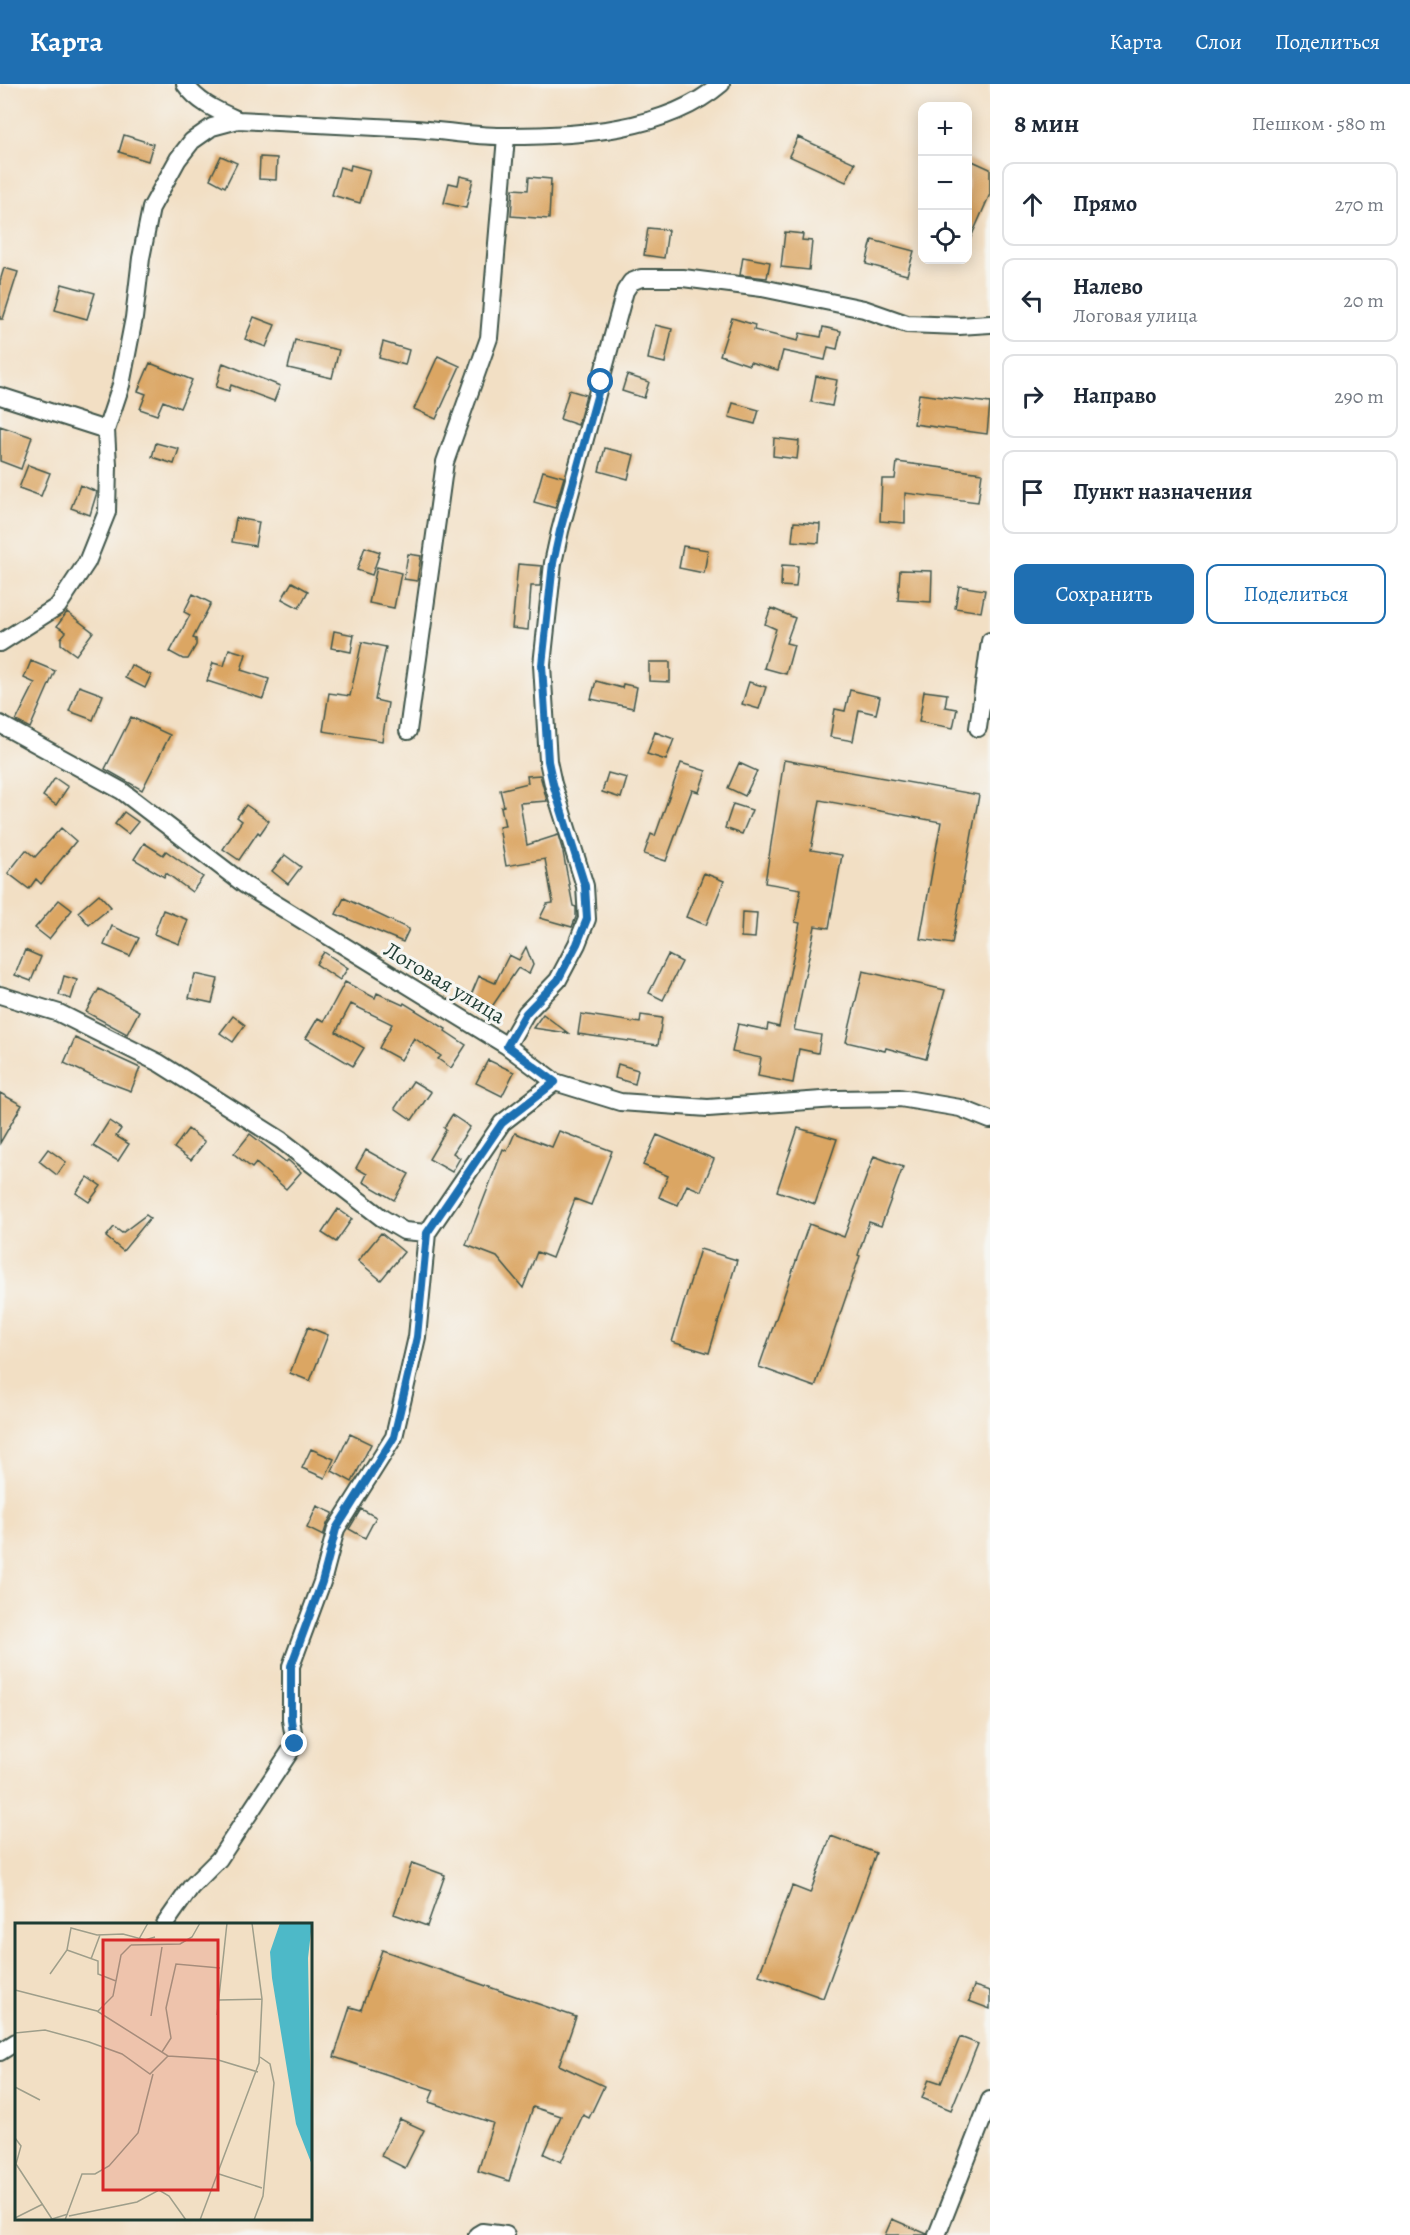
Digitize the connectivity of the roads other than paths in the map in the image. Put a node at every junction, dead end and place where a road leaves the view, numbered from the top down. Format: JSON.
{"nodes":[{"id":1,"x":185,"y":84,"type":"edge"},
{"id":2,"x":721,"y":84,"type":"edge"},
{"id":3,"x":238,"y":120,"type":"junction"},
{"id":4,"x":506,"y":136,"type":"junction"},
{"id":5,"x":990,"y":324,"type":"edge"},
{"id":6,"x":0,"y":396,"type":"edge"},
{"id":7,"x":106,"y":430,"type":"junction"},
{"id":8,"x":990,"y":641,"type":"edge"},
{"id":9,"x":0,"y":643,"type":"edge"},
{"id":10,"x":0,"y":724,"type":"edge"},
{"id":11,"x":978,"y":728,"type":"dead end"},
{"id":12,"x":408,"y":731,"type":"dead end"},
{"id":13,"x":0,"y":995,"type":"edge"},
{"id":14,"x":507,"y":1046,"type":"junction"},
{"id":15,"x":555,"y":1082,"type":"junction"},
{"id":16,"x":990,"y":1120,"type":"edge"},
{"id":17,"x":427,"y":1233,"type":"junction"},
{"id":18,"x":166,"y":1923,"type":"edge"},
{"id":19,"x":15,"y":2043,"type":"edge"},
{"id":20,"x":0,"y":2052,"type":"edge"},
{"id":21,"x":990,"y":2100,"type":"edge"},
{"id":22,"x":477,"y":2235,"type":"edge"},
{"id":23,"x":506,"y":2235,"type":"edge"},
{"id":24,"x":937,"y":2235,"type":"edge"}],
"edges":[{"from":1,"to":3,"type":"street"},
{"from":2,"to":4,"type":"street"},
{"from":3,"to":4,"type":"street"},
{"from":3,"to":7,"type":"street"},
{"from":4,"to":12,"type":"street"},
{"from":5,"to":14,"type":"street"},
{"from":6,"to":7,"type":"street"},
{"from":7,"to":9,"type":"street"},
{"from":8,"to":11,"type":"street"},
{"from":10,"to":14,"type":"street","name":"Логовая улица"},
{"from":13,"to":17,"type":"street"},
{"from":14,"to":15,"type":"street","name":"Логовая улица"},
{"from":15,"to":16,"type":"street","name":"Логовая улица"},
{"from":15,"to":17,"type":"street"},
{"from":17,"to":18,"type":"street"},
{"from":19,"to":20,"type":"street"},
{"from":21,"to":24,"type":"street"},
{"from":22,"to":23,"type":"street"}]}
